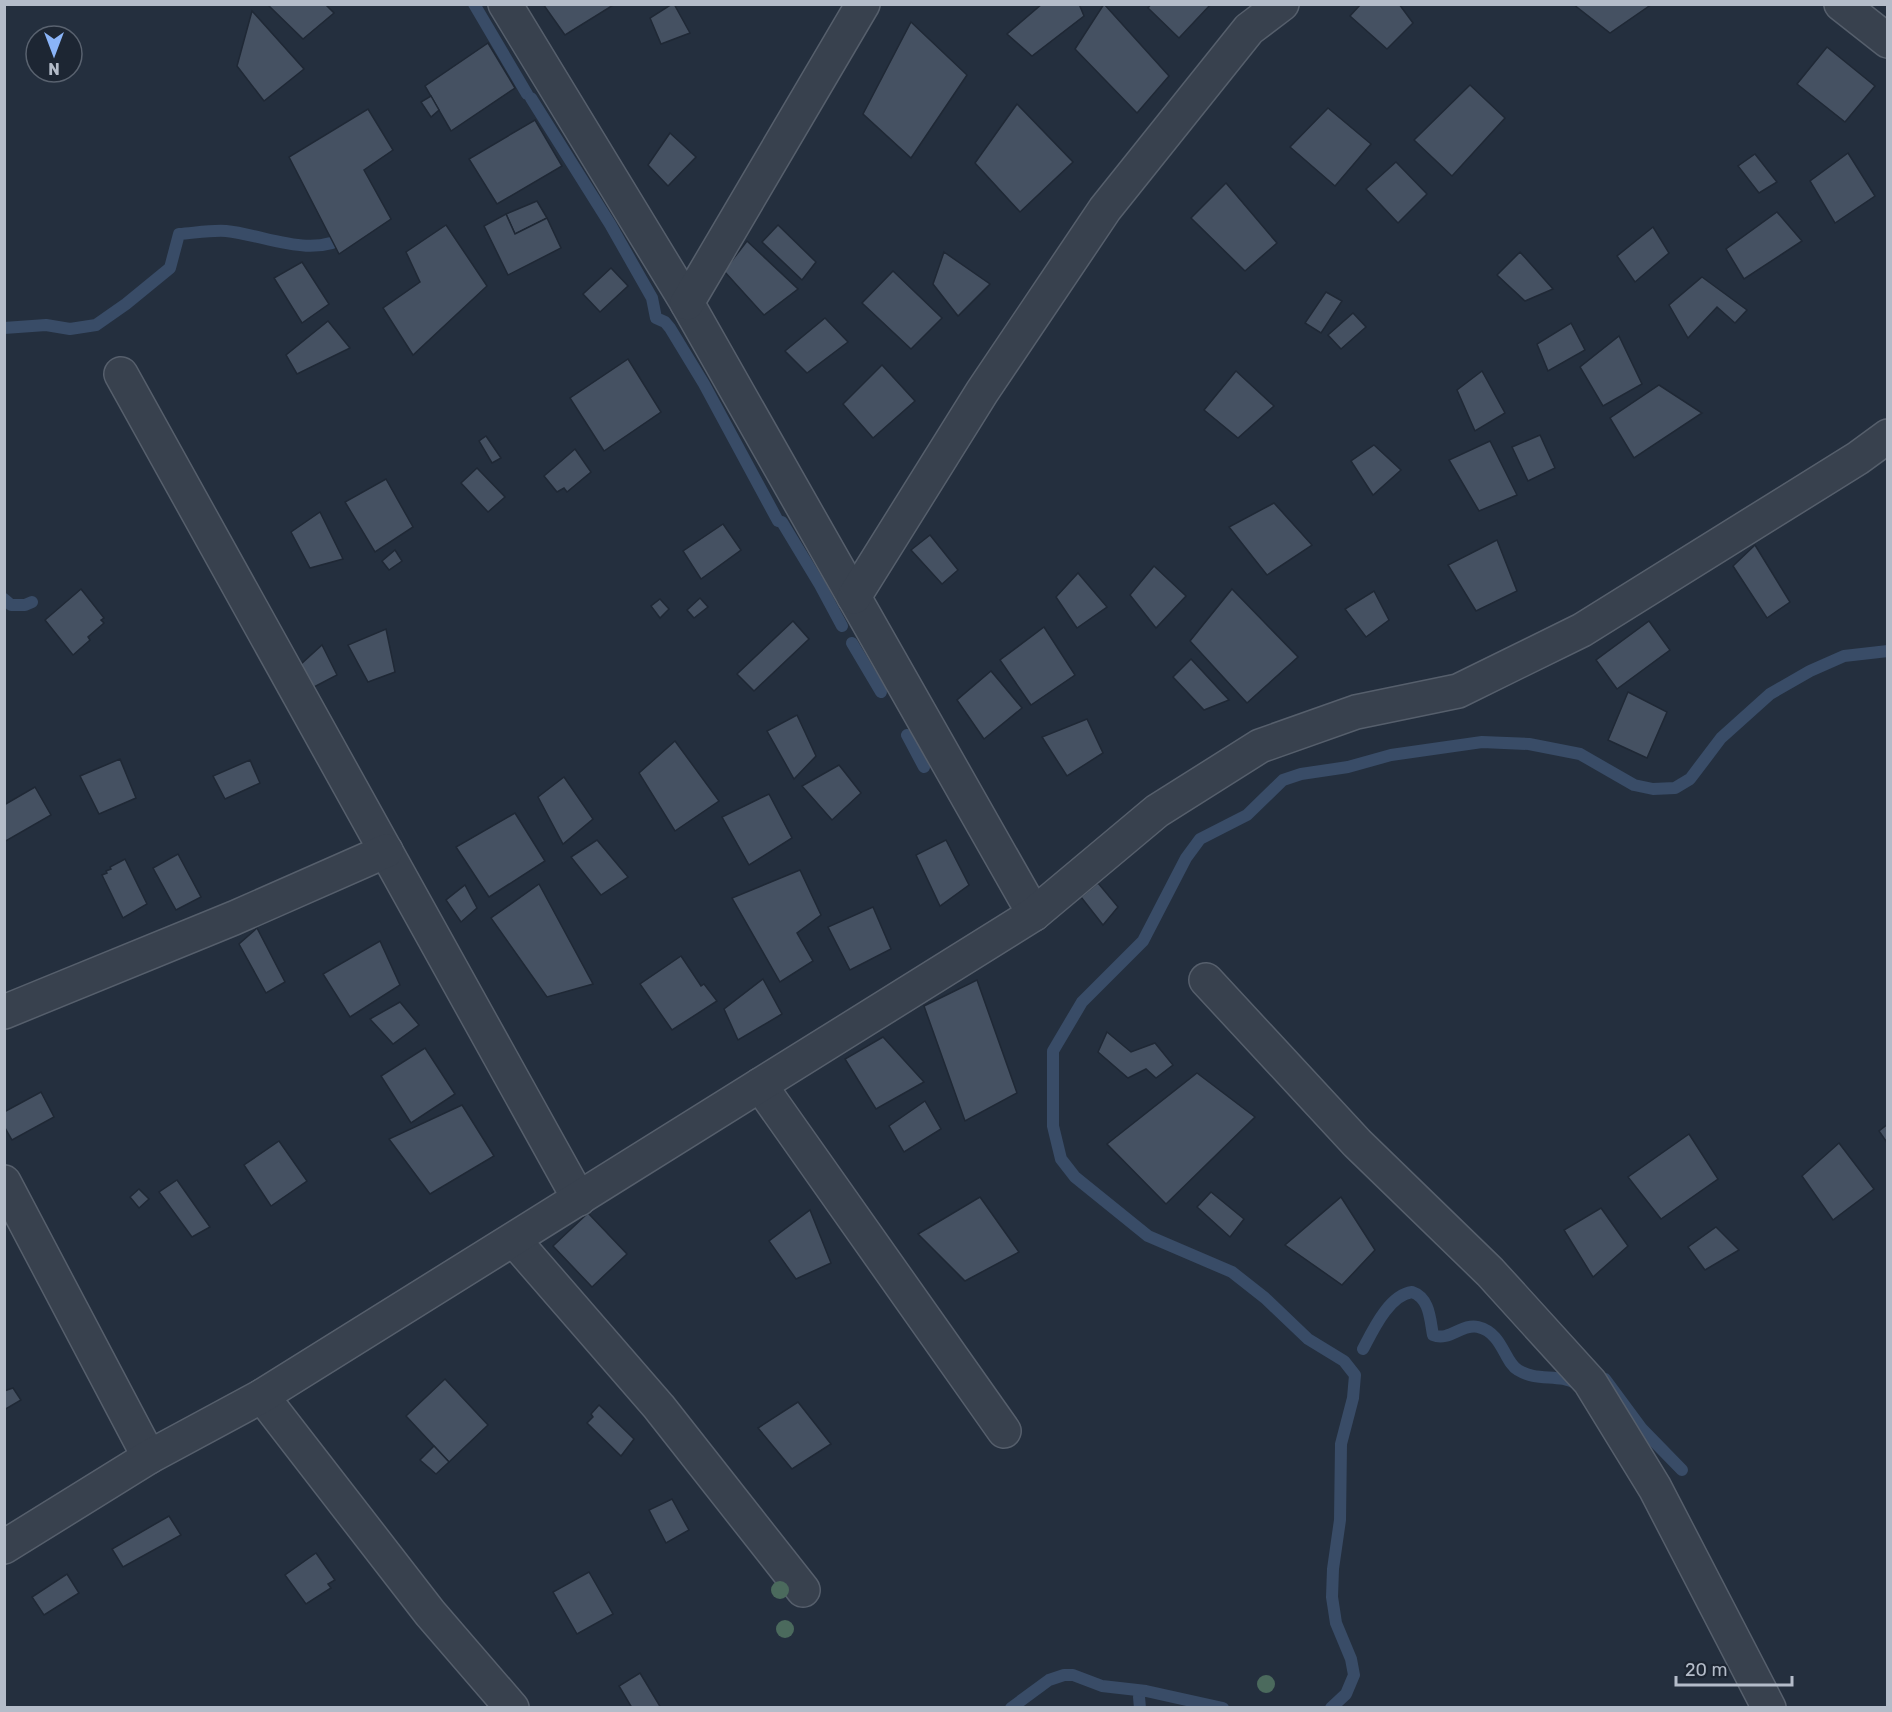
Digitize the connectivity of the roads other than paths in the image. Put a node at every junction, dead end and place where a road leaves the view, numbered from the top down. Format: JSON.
{"nodes":[{"id":1,"x":505,"y":4,"type":"edge"},
{"id":2,"x":863,"y":4,"type":"edge"},
{"id":3,"x":1282,"y":4,"type":"edge"},
{"id":4,"x":1841,"y":4,"type":"edge"},
{"id":5,"x":1887,"y":41,"type":"edge"},
{"id":6,"x":687,"y":303,"type":"junction"},
{"id":7,"x":121,"y":374,"type":"dead end"},
{"id":8,"x":1887,"y":436,"type":"edge"},
{"id":9,"x":854,"y":597,"type":"junction"},
{"id":10,"x":386,"y":850,"type":"junction"},
{"id":11,"x":1034,"y":914,"type":"junction"},
{"id":12,"x":1206,"y":980,"type":"dead end"},
{"id":13,"x":4,"y":1012,"type":"edge"},
{"id":14,"x":760,"y":1085,"type":"junction"},
{"id":15,"x":4,"y":1182,"type":"edge"},
{"id":16,"x":579,"y":1199,"type":"junction"},
{"id":17,"x":514,"y":1240,"type":"junction"},
{"id":18,"x":262,"y":1396,"type":"junction"},
{"id":19,"x":1004,"y":1431,"type":"dead end"},
{"id":20,"x":148,"y":1456,"type":"junction"},
{"id":21,"x":4,"y":1547,"type":"edge"},
{"id":22,"x":803,"y":1590,"type":"dead end"},
{"id":23,"x":512,"y":1707,"type":"edge"},
{"id":24,"x":1769,"y":1707,"type":"edge"}],
"edges":[{"from":1,"to":6,"type":"street"},
{"from":2,"to":6,"type":"street"},
{"from":3,"to":9,"type":"street"},
{"from":4,"to":5,"type":"street"},
{"from":6,"to":9,"type":"street"},
{"from":7,"to":10,"type":"street"},
{"from":8,"to":11,"type":"street"},
{"from":9,"to":11,"type":"street"},
{"from":10,"to":13,"type":"street"},
{"from":10,"to":16,"type":"street"},
{"from":11,"to":14,"type":"street"},
{"from":12,"to":24,"type":"street"},
{"from":14,"to":16,"type":"street"},
{"from":14,"to":19,"type":"street"},
{"from":15,"to":20,"type":"street"},
{"from":16,"to":17,"type":"street"},
{"from":17,"to":18,"type":"street"},
{"from":17,"to":22,"type":"street"},
{"from":18,"to":20,"type":"street"},
{"from":18,"to":23,"type":"street"},
{"from":20,"to":21,"type":"street"}]}
